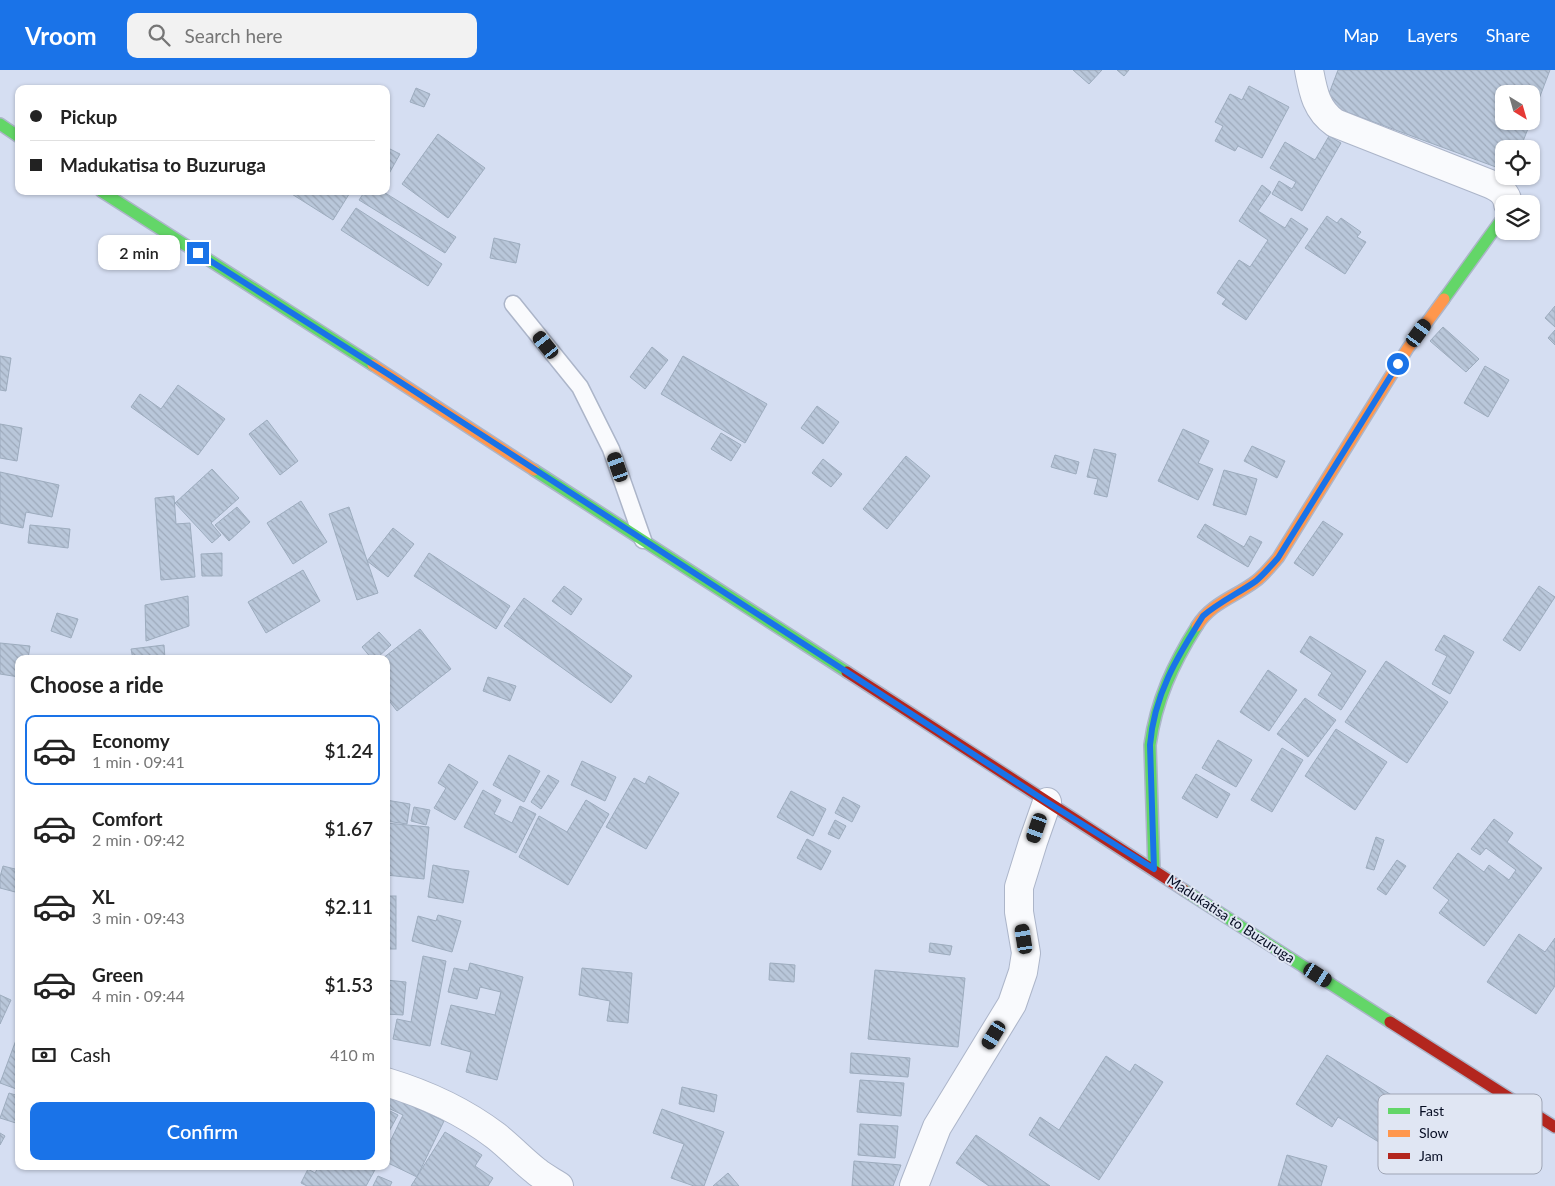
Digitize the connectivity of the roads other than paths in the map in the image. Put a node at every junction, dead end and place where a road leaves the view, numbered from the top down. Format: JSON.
{"nodes":[{"id":1,"x":1309,"y":70,"type":"edge"},
{"id":2,"x":0,"y":124,"type":"edge"},
{"id":3,"x":15,"y":134,"type":"edge"},
{"id":4,"x":107,"y":195,"type":"edge"},
{"id":5,"x":1505,"y":195,"type":"edge"},
{"id":6,"x":1495,"y":228,"type":"edge"},
{"id":7,"x":513,"y":304,"type":"dead end"},
{"id":8,"x":643,"y":540,"type":"junction"},
{"id":9,"x":1047,"y":802,"type":"junction"},
{"id":10,"x":1154,"y":869,"type":"junction"},
{"id":11,"x":390,"y":1083,"type":"edge"},
{"id":12,"x":1504,"y":1094,"type":"edge"},
{"id":13,"x":1542,"y":1119,"type":"edge"},
{"id":14,"x":1555,"y":1127,"type":"edge"},
{"id":15,"x":559,"y":1186,"type":"edge"},
{"id":16,"x":914,"y":1186,"type":"edge"}],
"edges":[{"from":1,"to":5,"type":"street"},
{"from":2,"to":3,"type":"main road"},
{"from":4,"to":8,"type":"main road","name":"Madukatisa to Buzuruga"},
{"from":6,"to":10,"type":"main road"},
{"from":7,"to":8,"type":"lane"},
{"from":8,"to":9,"type":"main road","name":"Madukatisa to Buzuruga"},
{"from":9,"to":10,"type":"main road","name":"Madukatisa to Buzuruga"},
{"from":9,"to":16,"type":"street"},
{"from":10,"to":12,"type":"main road","name":"Madukatisa to Buzuruga"},
{"from":11,"to":15,"type":"street"},
{"from":13,"to":14,"type":"main road","name":"Madukatisa to Buzuruga"}]}
